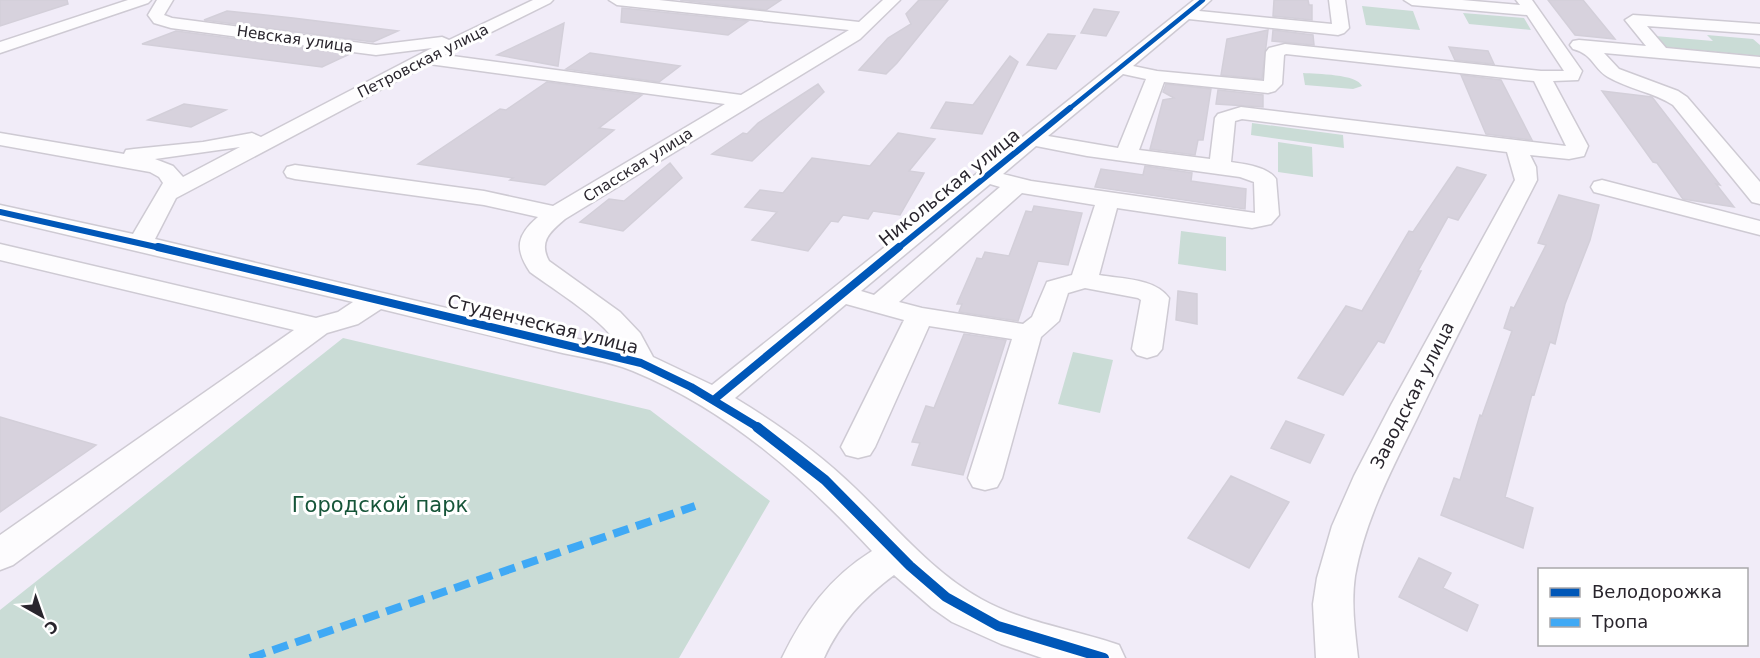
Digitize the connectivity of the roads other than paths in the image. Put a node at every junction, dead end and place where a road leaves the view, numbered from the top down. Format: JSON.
{"nodes":[{"id":1,"x":143,"y":0,"type":"edge"},
{"id":2,"x":165,"y":0,"type":"edge"},
{"id":3,"x":545,"y":0,"type":"edge"},
{"id":4,"x":617,"y":0,"type":"edge"},
{"id":5,"x":892,"y":0,"type":"edge"},
{"id":6,"x":1337,"y":0,"type":"edge"},
{"id":7,"x":1412,"y":0,"type":"edge"},
{"id":8,"x":1194,"y":4,"type":"edge"},
{"id":9,"x":1528,"y":5,"type":"edge"},
{"id":10,"x":863,"y":27,"type":"junction"},
{"id":11,"x":1760,"y":29,"type":"edge"},
{"id":12,"x":1553,"y":42,"type":"junction"},
{"id":13,"x":453,"y":44,"type":"junction"},
{"id":14,"x":1589,"y":46,"type":"junction"},
{"id":15,"x":0,"y":48,"type":"edge"},
{"id":16,"x":1661,"y":52,"type":"junction"},
{"id":17,"x":426,"y":58,"type":"junction"},
{"id":18,"x":1760,"y":62,"type":"edge"},
{"id":19,"x":1119,"y":68,"type":"junction"},
{"id":20,"x":1157,"y":76,"type":"junction"},
{"id":21,"x":1541,"y":76,"type":"junction"},
{"id":22,"x":742,"y":101,"type":"junction"},
{"id":23,"x":303,"y":124,"type":"junction"},
{"id":24,"x":0,"y":139,"type":"edge"},
{"id":25,"x":1031,"y":139,"type":"junction"},
{"id":26,"x":1087,"y":150,"type":"junction"},
{"id":27,"x":1126,"y":155,"type":"junction"},
{"id":28,"x":1518,"y":156,"type":"junction"},
{"id":29,"x":106,"y":157,"type":"junction"},
{"id":30,"x":1220,"y":167,"type":"junction"},
{"id":31,"x":295,"y":172,"type":"dead end"},
{"id":32,"x":986,"y":176,"type":"junction"},
{"id":33,"x":1060,"y":177,"type":"junction"},
{"id":34,"x":1016,"y":185,"type":"junction"},
{"id":35,"x":1602,"y":187,"type":"dead end"},
{"id":36,"x":170,"y":193,"type":"junction"},
{"id":37,"x":1760,"y":197,"type":"edge"},
{"id":38,"x":1108,"y":200,"type":"junction"},
{"id":39,"x":0,"y":212,"type":"edge"},
{"id":40,"x":557,"y":214,"type":"junction"},
{"id":41,"x":1760,"y":228,"type":"edge"},
{"id":42,"x":141,"y":243,"type":"junction"},
{"id":43,"x":0,"y":252,"type":"edge"},
{"id":44,"x":1083,"y":280,"type":"junction"},
{"id":45,"x":841,"y":294,"type":"junction"},
{"id":46,"x":377,"y":300,"type":"junction"},
{"id":47,"x":878,"y":306,"type":"junction"},
{"id":48,"x":920,"y":316,"type":"junction"},
{"id":49,"x":317,"y":327,"type":"junction"},
{"id":50,"x":1028,"y":333,"type":"junction"},
{"id":51,"x":1147,"y":349,"type":"dead end"},
{"id":52,"x":641,"y":363,"type":"junction"},
{"id":53,"x":716,"y":398,"type":"junction"},
{"id":54,"x":858,"y":447,"type":"dead end"},
{"id":55,"x":985,"y":478,"type":"dead end"},
{"id":56,"x":898,"y":553,"type":"junction"},
{"id":57,"x":0,"y":555,"type":"edge"},
{"id":58,"x":803,"y":658,"type":"edge"},
{"id":59,"x":1104,"y":658,"type":"edge"},
{"id":60,"x":1337,"y":658,"type":"edge"}],
"edges":[{"from":1,"to":15,"type":"street"},
{"from":2,"to":13,"type":"street","name":"Невская улица"},
{"from":3,"to":13,"type":"street","name":"Петровская улица"},
{"from":4,"to":10,"type":"street"},
{"from":5,"to":10,"type":"street","name":"Спасская улица"},
{"from":6,"to":8,"type":"street"},
{"from":7,"to":9,"type":"street"},
{"from":8,"to":19,"type":"street","name":"Никольская улица"},
{"from":9,"to":12,"type":"street"},
{"from":10,"to":22,"type":"street","name":"Спасская улица"},
{"from":11,"to":16,"type":"street"},
{"from":12,"to":14,"type":"street"},
{"from":12,"to":21,"type":"street"},
{"from":13,"to":17,"type":"street","name":"Петровская улица"},
{"from":14,"to":16,"type":"street"},
{"from":14,"to":37,"type":"street"},
{"from":16,"to":18,"type":"street"},
{"from":17,"to":22,"type":"street"},
{"from":17,"to":23,"type":"street","name":"Петровская улица"},
{"from":19,"to":20,"type":"street"},
{"from":19,"to":25,"type":"street","name":"Никольская улица"},
{"from":20,"to":21,"type":"street"},
{"from":20,"to":27,"type":"street"},
{"from":21,"to":28,"type":"street"},
{"from":22,"to":40,"type":"street","name":"Спасская улица"},
{"from":23,"to":29,"type":"street","name":"Петровская улица"},
{"from":23,"to":36,"type":"street","name":"Петровская улица"},
{"from":24,"to":29,"type":"street"},
{"from":25,"to":26,"type":"street"},
{"from":25,"to":32,"type":"street","name":"Никольская улица"},
{"from":26,"to":27,"type":"street"},
{"from":26,"to":33,"type":"street"},
{"from":27,"to":30,"type":"street"},
{"from":28,"to":30,"type":"street"},
{"from":28,"to":60,"type":"street","name":"Заводская улица"},
{"from":29,"to":36,"type":"street"},
{"from":30,"to":38,"type":"street"},
{"from":31,"to":40,"type":"street"},
{"from":32,"to":34,"type":"street"},
{"from":32,"to":45,"type":"street","name":"Никольская улица"},
{"from":33,"to":34,"type":"street"},
{"from":33,"to":38,"type":"street"},
{"from":34,"to":47,"type":"street"},
{"from":35,"to":41,"type":"street"},
{"from":36,"to":42,"type":"street"},
{"from":38,"to":44,"type":"street"},
{"from":39,"to":42,"type":"street","name":"Студенческая улица"},
{"from":40,"to":52,"type":"street","name":"Спасская улица"},
{"from":42,"to":46,"type":"street","name":"Студенческая улица"},
{"from":43,"to":49,"type":"street"},
{"from":44,"to":50,"type":"street"},
{"from":44,"to":51,"type":"street"},
{"from":45,"to":47,"type":"street"},
{"from":45,"to":53,"type":"street","name":"Никольская улица"},
{"from":46,"to":49,"type":"street"},
{"from":46,"to":52,"type":"street","name":"Студенческая улица"},
{"from":47,"to":48,"type":"street"},
{"from":48,"to":50,"type":"street"},
{"from":48,"to":54,"type":"street"},
{"from":49,"to":57,"type":"street"},
{"from":50,"to":55,"type":"street"},
{"from":52,"to":53,"type":"street","name":"Студенческая улица"},
{"from":53,"to":56,"type":"street","name":"Студенческая улица"},
{"from":56,"to":58,"type":"street"},
{"from":56,"to":59,"type":"street","name":"Студенческая улица"}]}
